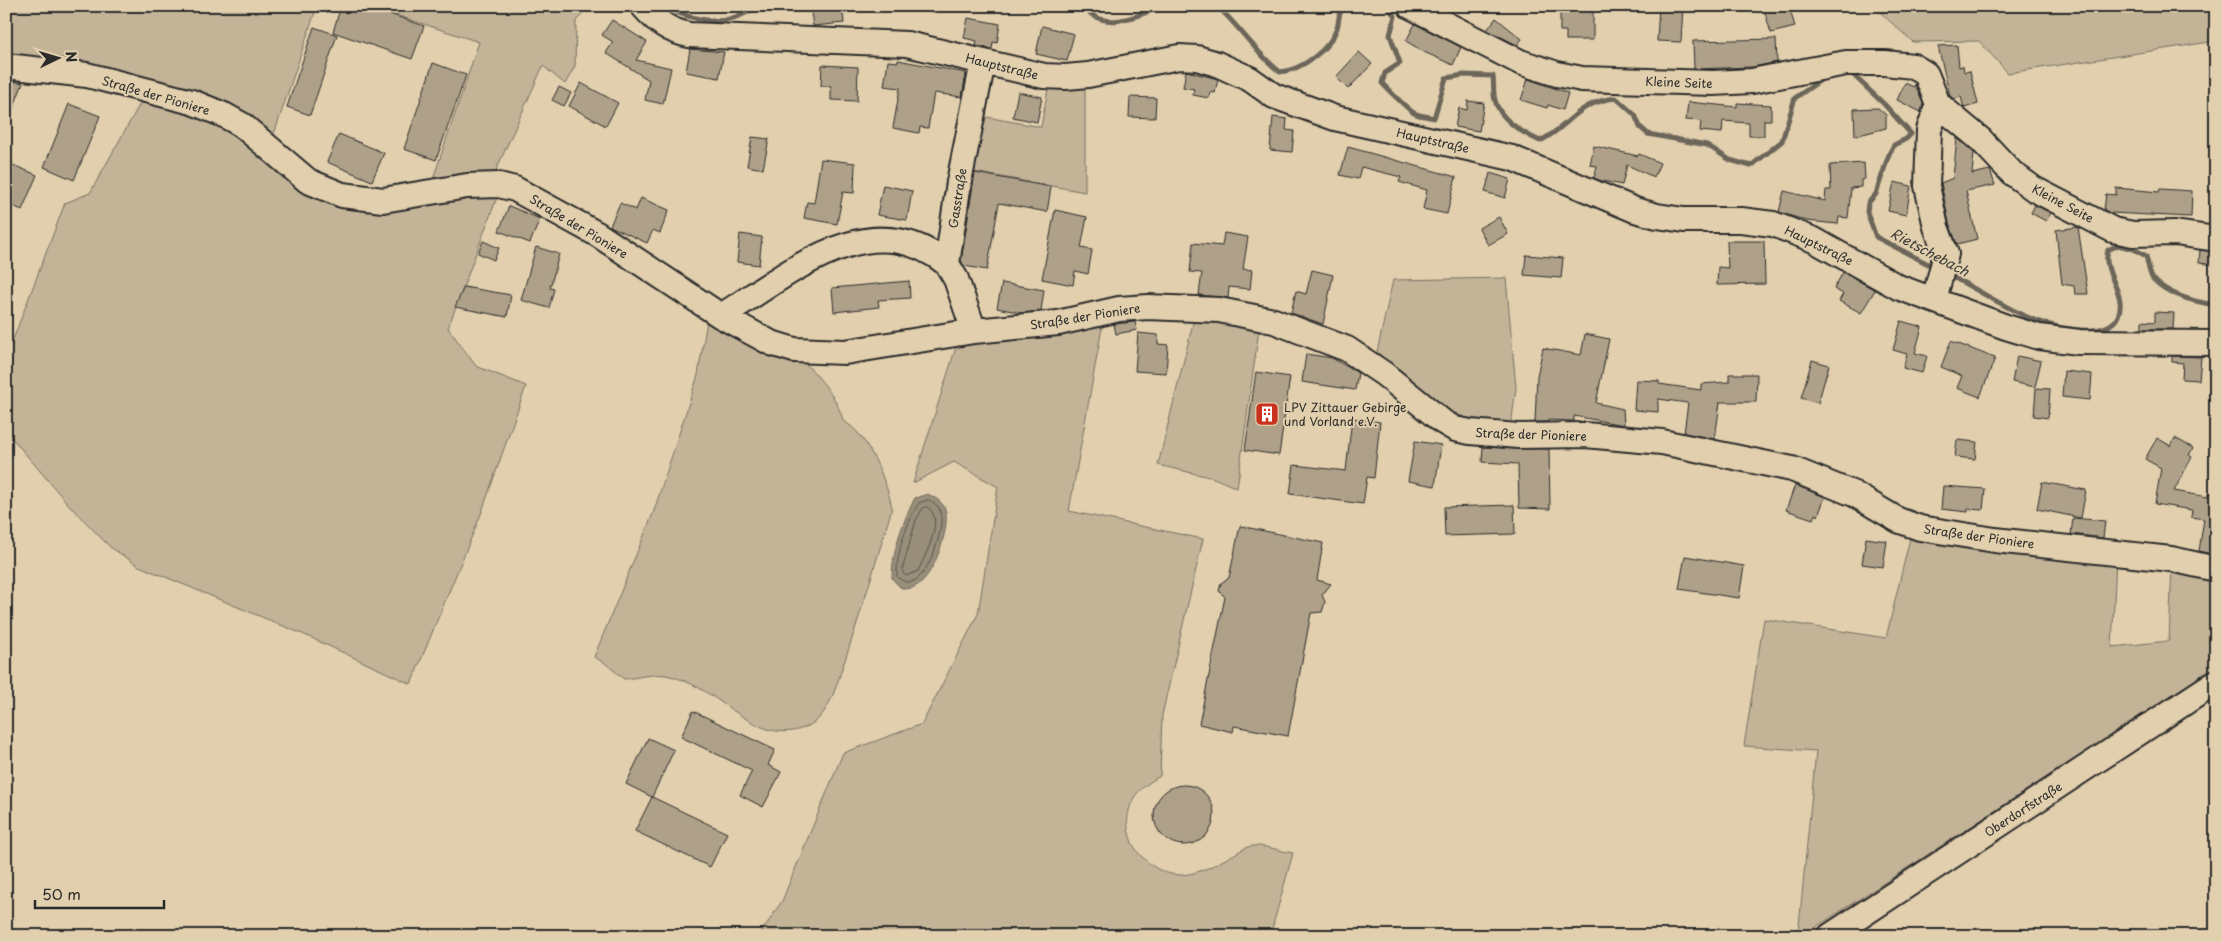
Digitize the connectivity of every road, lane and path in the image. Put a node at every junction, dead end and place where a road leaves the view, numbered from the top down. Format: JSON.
{"nodes":[{"id":1,"x":643,"y":6,"type":"edge"},
{"id":2,"x":1410,"y":6,"type":"edge"},
{"id":3,"x":983,"y":62,"type":"junction"},
{"id":4,"x":6,"y":66,"type":"edge"},
{"id":5,"x":1938,"y":104,"type":"junction"},
{"id":6,"x":2216,"y":239,"type":"edge"},
{"id":7,"x":947,"y":264,"type":"junction"},
{"id":8,"x":1936,"y":293,"type":"junction"},
{"id":9,"x":721,"y":316,"type":"junction"},
{"id":10,"x":974,"y":331,"type":"junction"},
{"id":11,"x":2216,"y":343,"type":"edge"},
{"id":12,"x":2216,"y":569,"type":"edge"},
{"id":13,"x":2216,"y":682,"type":"edge"},
{"id":14,"x":1830,"y":936,"type":"edge"}],
"edges":[{"from":1,"to":3,"type":"street","name":"Hauptstraße"},
{"from":2,"to":5,"type":"street","name":"Kleine Seite"},
{"from":3,"to":7,"type":"street","name":"Gasstraße"},
{"from":3,"to":8,"type":"street","name":"Hauptstraße"},
{"from":4,"to":9,"type":"street","name":"Straße der Pioniere"},
{"from":5,"to":6,"type":"street","name":"Kleine Seite"},
{"from":5,"to":8,"type":"street"},
{"from":7,"to":9,"type":"street"},
{"from":7,"to":10,"type":"street"},
{"from":8,"to":11,"type":"street","name":"Hauptstraße"},
{"from":9,"to":10,"type":"street","name":"Straße der Pioniere"},
{"from":10,"to":12,"type":"street","name":"Straße der Pioniere"},
{"from":13,"to":14,"type":"street","name":"Oberdorfstraße"}]}
